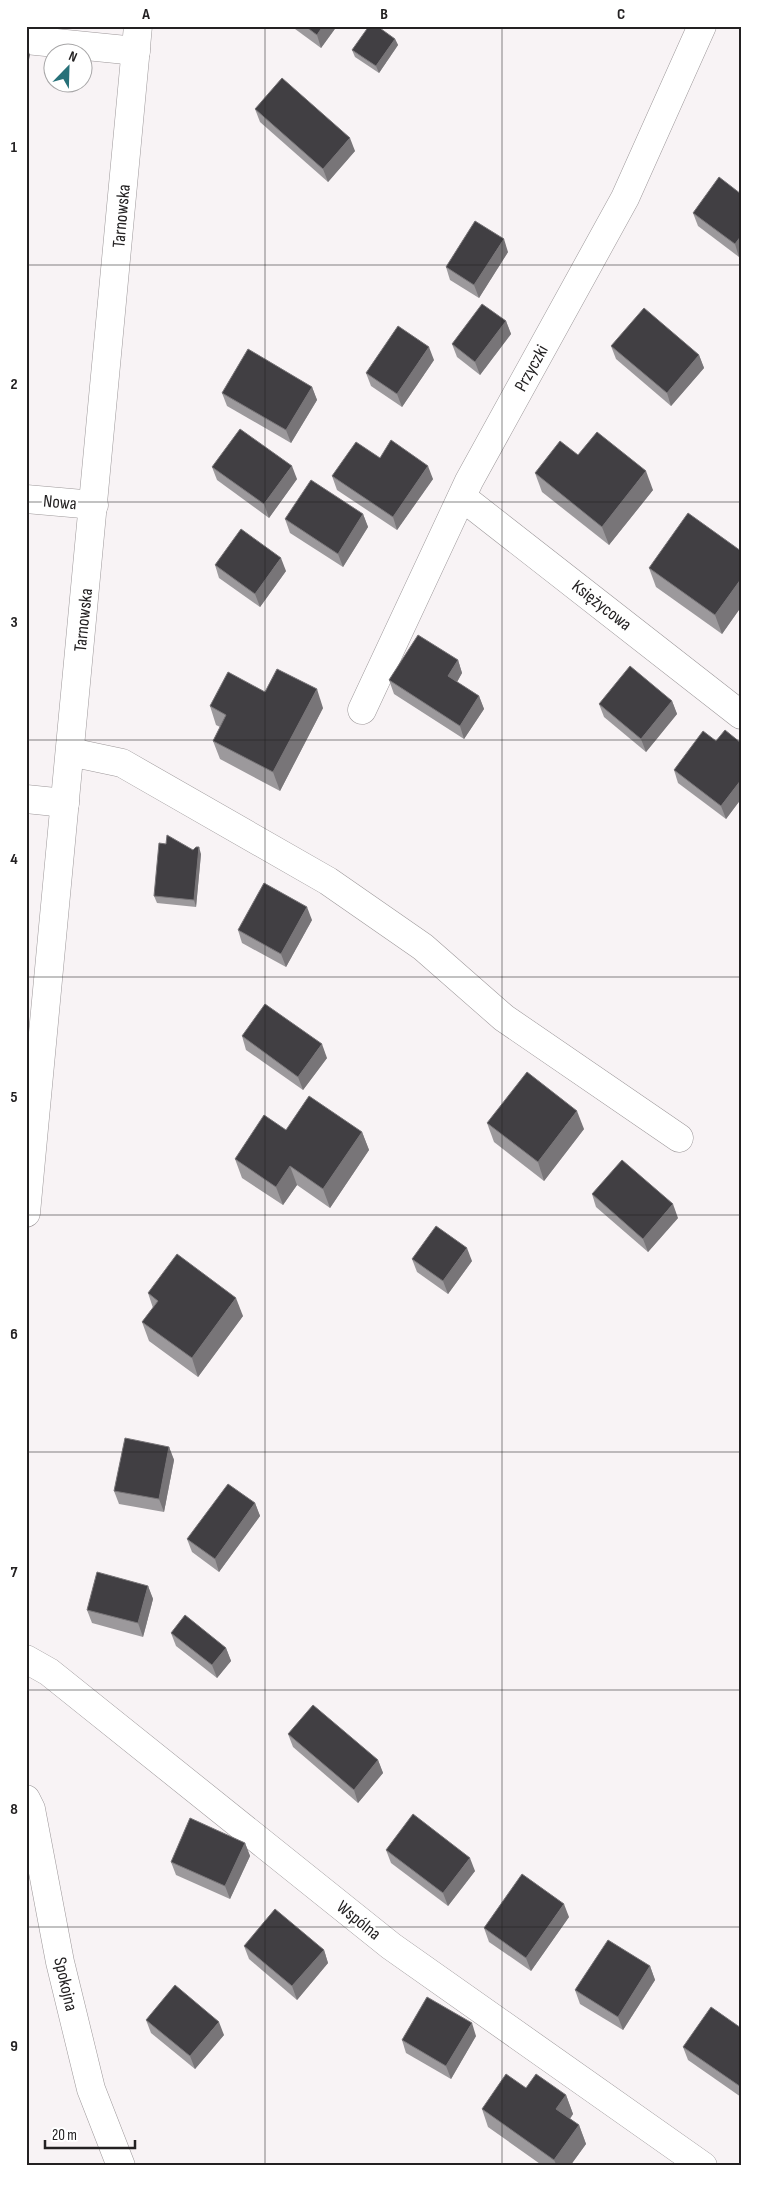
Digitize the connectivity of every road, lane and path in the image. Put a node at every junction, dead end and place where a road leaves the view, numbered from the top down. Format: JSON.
{"nodes":[{"id":1,"x":702,"y":26,"type":"edge"},
{"id":2,"x":137,"y":39,"type":"edge"},
{"id":3,"x":26,"y":40,"type":"edge"},
{"id":4,"x":462,"y":497,"type":"junction"},
{"id":5,"x":26,"y":499,"type":"edge"},
{"id":6,"x":94,"y":505,"type":"junction"},
{"id":7,"x":362,"y":710,"type":"dead end"},
{"id":8,"x":741,"y":714,"type":"edge"},
{"id":9,"x":70,"y":752,"type":"junction"},
{"id":10,"x":26,"y":800,"type":"edge"},
{"id":11,"x":65,"y":803,"type":"junction"},
{"id":12,"x":679,"y":1138,"type":"dead end"},
{"id":13,"x":26,"y":1213,"type":"edge"},
{"id":14,"x":26,"y":1659,"type":"edge"},
{"id":15,"x":26,"y":1799,"type":"edge"},
{"id":16,"x":121,"y":2166,"type":"edge"},
{"id":17,"x":703,"y":2166,"type":"edge"}],
"edges":[{"from":1,"to":4,"type":"street","name":"Przyczki"},
{"from":2,"to":3,"type":"street"},
{"from":2,"to":6,"type":"street","name":"Tarnowska"},
{"from":4,"to":7,"type":"street","name":"Przyczki"},
{"from":4,"to":8,"type":"street","name":"Księżycowa"},
{"from":5,"to":6,"type":"street","name":"Nowa"},
{"from":6,"to":9,"type":"street","name":"Tarnowska"},
{"from":9,"to":11,"type":"street","name":"Tarnowska"},
{"from":9,"to":12,"type":"street"},
{"from":10,"to":11,"type":"street"},
{"from":11,"to":13,"type":"street","name":"Tarnowska"},
{"from":14,"to":17,"type":"street","name":"Wspólna"},
{"from":15,"to":16,"type":"street","name":"Spokojna"}]}
